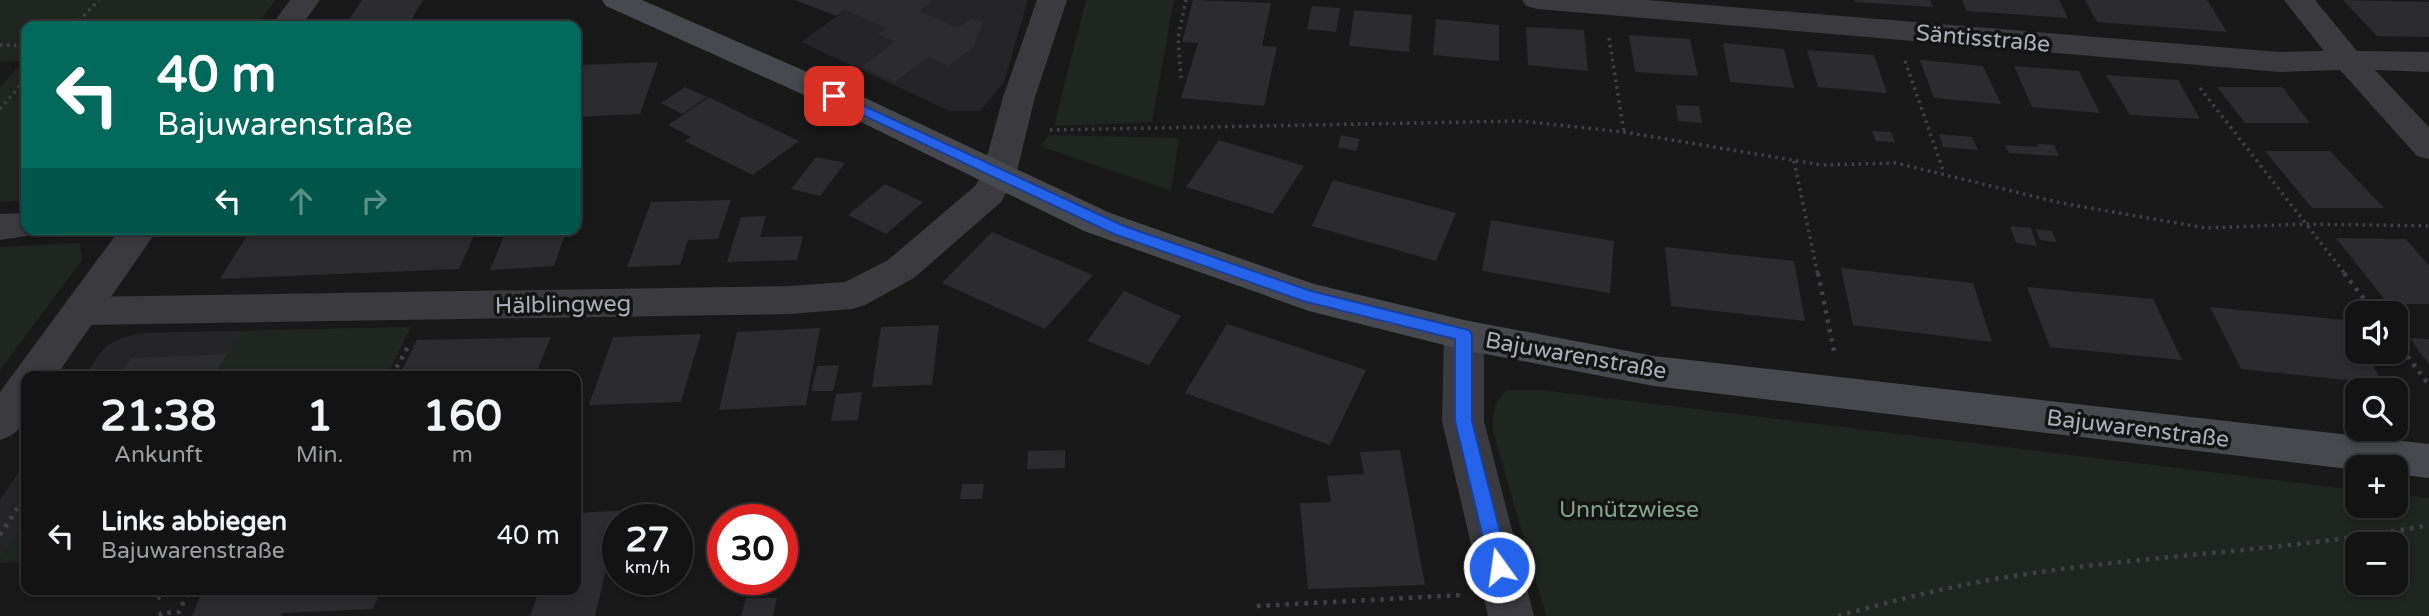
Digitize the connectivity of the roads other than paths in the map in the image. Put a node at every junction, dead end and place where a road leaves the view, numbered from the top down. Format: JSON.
{"nodes":[{"id":1,"x":304,"y":0,"type":"edge"},
{"id":2,"x":617,"y":0,"type":"edge"},
{"id":3,"x":1052,"y":0,"type":"edge"},
{"id":4,"x":1537,"y":0,"type":"edge"},
{"id":5,"x":2299,"y":0,"type":"edge"},
{"id":6,"x":289,"y":21,"type":"edge"},
{"id":7,"x":2348,"y":60,"type":"junction"},
{"id":8,"x":2429,"y":62,"type":"edge"},
{"id":9,"x":2429,"y":148,"type":"edge"},
{"id":10,"x":999,"y":175,"type":"junction"},
{"id":11,"x":21,"y":225,"type":"edge"},
{"id":12,"x":0,"y":227,"type":"edge"},
{"id":13,"x":136,"y":235,"type":"edge"},
{"id":14,"x":81,"y":311,"type":"junction"},
{"id":15,"x":1464,"y":335,"type":"junction"},
{"id":16,"x":38,"y":371,"type":"edge"},
{"id":17,"x":21,"y":394,"type":"edge"},
{"id":18,"x":0,"y":424,"type":"edge"},
{"id":19,"x":2429,"y":461,"type":"edge"},
{"id":20,"x":1511,"y":616,"type":"edge"}],
"edges":[{"from":1,"to":6,"type":"street"},
{"from":2,"to":10,"type":"main road","name":"Bajuwarenstraße"},
{"from":3,"to":10,"type":"street"},
{"from":4,"to":7,"type":"street","name":"Säntisstraße"},
{"from":5,"to":7,"type":"street"},
{"from":7,"to":8,"type":"street","name":"Säntisstraße"},
{"from":7,"to":9,"type":"street"},
{"from":10,"to":14,"type":"street","name":"Hälblingweg"},
{"from":10,"to":15,"type":"main road","name":"Bajuwarenstraße"},
{"from":11,"to":12,"type":"street"},
{"from":13,"to":14,"type":"street"},
{"from":14,"to":16,"type":"street"},
{"from":15,"to":19,"type":"main road","name":"Bajuwarenstraße"},
{"from":15,"to":20,"type":"street"},
{"from":17,"to":18,"type":"street"}]}
